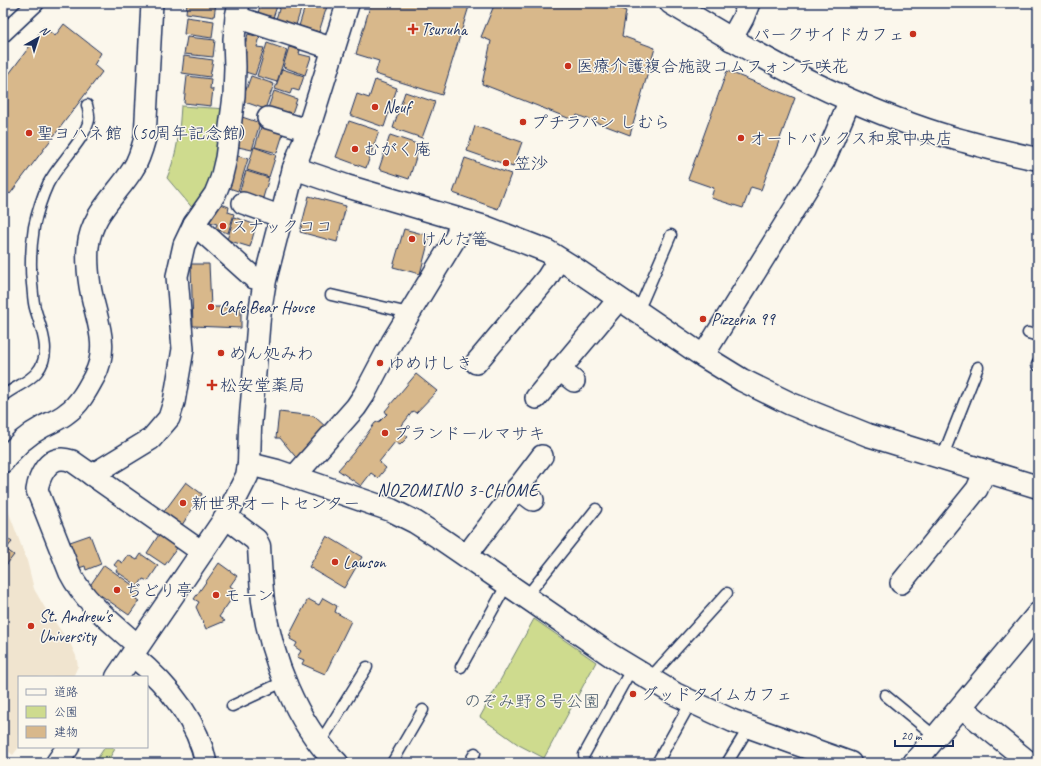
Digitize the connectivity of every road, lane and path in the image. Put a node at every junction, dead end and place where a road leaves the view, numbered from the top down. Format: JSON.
{"nodes":[{"id":1,"x":36,"y":3,"type":"edge"},
{"id":2,"x":152,"y":3,"type":"edge"},
{"id":3,"x":348,"y":3,"type":"edge"},
{"id":4,"x":671,"y":3,"type":"edge"},
{"id":5,"x":749,"y":3,"type":"edge"},
{"id":6,"x":237,"y":10,"type":"edge"},
{"id":7,"x":3,"y":34,"type":"edge"},
{"id":8,"x":731,"y":40,"type":"junction"},
{"id":9,"x":334,"y":50,"type":"junction"},
{"id":10,"x":850,"y":100,"type":"junction"},
{"id":11,"x":87,"y":105,"type":"dead end"},
{"id":12,"x":268,"y":118,"type":"dead end"},
{"id":13,"x":308,"y":130,"type":"junction"},
{"id":14,"x":1038,"y":159,"type":"edge"},
{"id":15,"x":294,"y":168,"type":"junction"},
{"id":16,"x":243,"y":203,"type":"dead end"},
{"id":17,"x":282,"y":217,"type":"junction"},
{"id":18,"x":461,"y":220,"type":"junction"},
{"id":19,"x":194,"y":224,"type":"junction"},
{"id":20,"x":671,"y":235,"type":"dead end"},
{"id":21,"x":559,"y":259,"type":"junction"},
{"id":22,"x":265,"y":280,"type":"junction"},
{"id":23,"x":331,"y":295,"type":"dead end"},
{"id":24,"x":627,"y":305,"type":"junction"},
{"id":25,"x":409,"y":313,"type":"junction"},
{"id":26,"x":703,"y":356,"type":"junction"},
{"id":27,"x":476,"y":363,"type":"dead end"},
{"id":28,"x":978,"y":367,"type":"dead end"},
{"id":29,"x":3,"y":396,"type":"edge"},
{"id":30,"x":536,"y":398,"type":"dead end"},
{"id":31,"x":542,"y":456,"type":"dead end"},
{"id":32,"x":942,"y":458,"type":"junction"},
{"id":33,"x":3,"y":462,"type":"edge"},
{"id":34,"x":249,"y":464,"type":"junction"},
{"id":35,"x":985,"y":471,"type":"junction"},
{"id":36,"x":92,"y":475,"type":"junction"},
{"id":37,"x":294,"y":477,"type":"junction"},
{"id":38,"x":1038,"y":487,"type":"edge"},
{"id":39,"x":596,"y":509,"type":"dead end"},
{"id":40,"x":226,"y":517,"type":"junction"},
{"id":41,"x":202,"y":552,"type":"junction"},
{"id":42,"x":466,"y":556,"type":"junction"},
{"id":43,"x":901,"y":583,"type":"dead end"},
{"id":44,"x":507,"y":584,"type":"junction"},
{"id":45,"x":727,"y":593,"type":"dead end"},
{"id":46,"x":526,"y":597,"type":"junction"},
{"id":47,"x":1038,"y":614,"type":"edge"},
{"id":48,"x":135,"y":651,"type":"junction"},
{"id":49,"x":367,"y":667,"type":"dead end"},
{"id":50,"x":461,"y":667,"type":"dead end"},
{"id":51,"x":640,"y":674,"type":"junction"},
{"id":52,"x":118,"y":676,"type":"edge"},
{"id":53,"x":285,"y":680,"type":"junction"},
{"id":54,"x":885,"y":695,"type":"dead end"},
{"id":55,"x":691,"y":702,"type":"junction"},
{"id":56,"x":232,"y":706,"type":"dead end"},
{"id":57,"x":961,"y":707,"type":"junction"},
{"id":58,"x":422,"y":710,"type":"dead end"},
{"id":59,"x":749,"y":727,"type":"junction"},
{"id":60,"x":936,"y":737,"type":"junction"},
{"id":61,"x":318,"y":739,"type":"junction"},
{"id":62,"x":67,"y":748,"type":"edge"},
{"id":63,"x":474,"y":753,"type":"dead end"},
{"id":64,"x":584,"y":755,"type":"dead end"},
{"id":65,"x":56,"y":763,"type":"edge"},
{"id":66,"x":206,"y":763,"type":"edge"},
{"id":67,"x":337,"y":763,"type":"edge"},
{"id":68,"x":392,"y":763,"type":"edge"},
{"id":69,"x":469,"y":763,"type":"edge"},
{"id":70,"x":657,"y":763,"type":"edge"},
{"id":71,"x":727,"y":763,"type":"edge"},
{"id":72,"x":850,"y":763,"type":"edge"},
{"id":73,"x":914,"y":763,"type":"edge"},
{"id":74,"x":1030,"y":763,"type":"edge"}],
"edges":[{"from":1,"to":7,"type":"street"},
{"from":2,"to":33,"type":"street"},
{"from":3,"to":9,"type":"street"},
{"from":4,"to":8,"type":"street"},
{"from":5,"to":8,"type":"street"},
{"from":6,"to":9,"type":"street"},
{"from":6,"to":19,"type":"street"},
{"from":8,"to":10,"type":"street"},
{"from":9,"to":13,"type":"street"},
{"from":10,"to":14,"type":"street"},
{"from":10,"to":26,"type":"street"},
{"from":11,"to":29,"type":"lane"},
{"from":12,"to":13,"type":"street"},
{"from":13,"to":15,"type":"street"},
{"from":15,"to":17,"type":"street"},
{"from":15,"to":18,"type":"street"},
{"from":16,"to":17,"type":"street"},
{"from":17,"to":22,"type":"street"},
{"from":18,"to":21,"type":"street"},
{"from":18,"to":25,"type":"street"},
{"from":19,"to":22,"type":"street"},
{"from":19,"to":36,"type":"street"},
{"from":20,"to":24,"type":"lane"},
{"from":21,"to":24,"type":"street"},
{"from":21,"to":27,"type":"street"},
{"from":22,"to":34,"type":"street"},
{"from":23,"to":25,"type":"lane"},
{"from":24,"to":26,"type":"street"},
{"from":24,"to":30,"type":"street"},
{"from":25,"to":37,"type":"street"},
{"from":26,"to":32,"type":"street"},
{"from":28,"to":32,"type":"lane"},
{"from":31,"to":42,"type":"street"},
{"from":32,"to":35,"type":"street"},
{"from":34,"to":37,"type":"street"},
{"from":34,"to":40,"type":"street"},
{"from":35,"to":38,"type":"street"},
{"from":35,"to":43,"type":"street"},
{"from":36,"to":41,"type":"street"},
{"from":36,"to":48,"type":"street"},
{"from":37,"to":42,"type":"street"},
{"from":39,"to":46,"type":"lane"},
{"from":40,"to":41,"type":"street"},
{"from":40,"to":53,"type":"street"},
{"from":41,"to":48,"type":"street"},
{"from":42,"to":44,"type":"street"},
{"from":44,"to":46,"type":"street"},
{"from":44,"to":50,"type":"lane"},
{"from":45,"to":51,"type":"lane"},
{"from":46,"to":51,"type":"street"},
{"from":47,"to":57,"type":"street"},
{"from":48,"to":52,"type":"street"},
{"from":48,"to":66,"type":"street"},
{"from":49,"to":61,"type":"lane"},
{"from":51,"to":55,"type":"street"},
{"from":51,"to":64,"type":"lane"},
{"from":53,"to":56,"type":"lane"},
{"from":53,"to":61,"type":"street"},
{"from":54,"to":60,"type":"lane"},
{"from":55,"to":59,"type":"street"},
{"from":55,"to":70,"type":"lane"},
{"from":57,"to":60,"type":"street"},
{"from":57,"to":74,"type":"street"},
{"from":58,"to":68,"type":"lane"},
{"from":59,"to":71,"type":"lane"},
{"from":59,"to":72,"type":"street"},
{"from":60,"to":73,"type":"street"},
{"from":61,"to":67,"type":"street"},
{"from":62,"to":65,"type":"street"},
{"from":63,"to":69,"type":"lane"}]}
